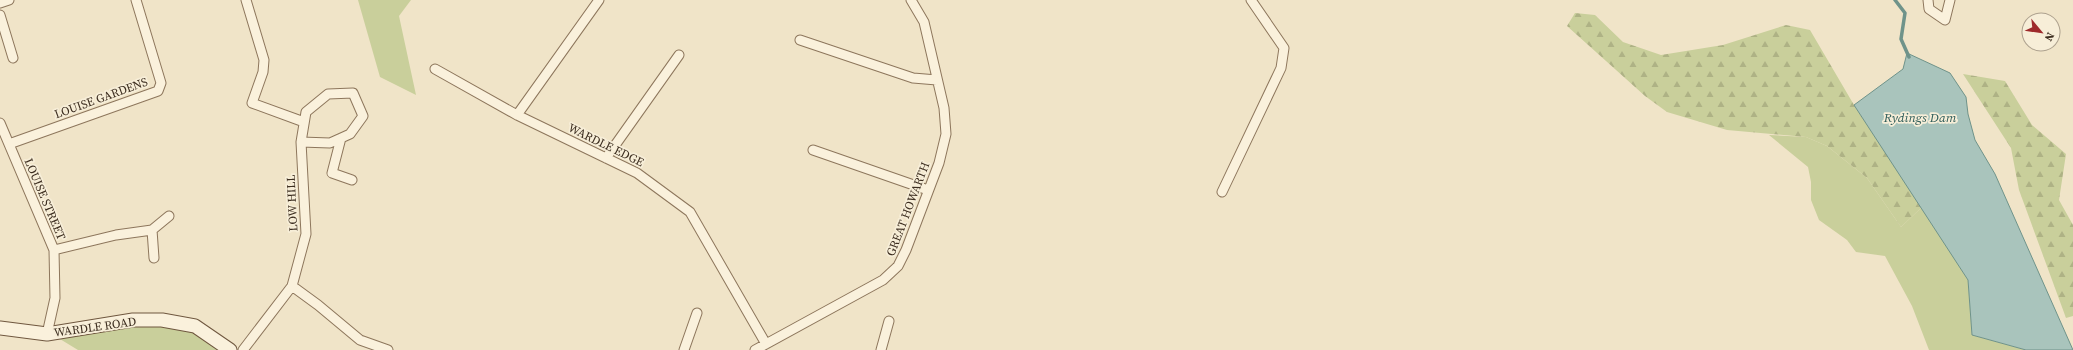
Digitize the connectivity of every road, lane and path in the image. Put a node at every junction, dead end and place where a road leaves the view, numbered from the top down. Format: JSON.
{"nodes":[{"id":1,"x":9,"y":0,"type":"edge"},
{"id":2,"x":136,"y":0,"type":"edge"},
{"id":3,"x":246,"y":0,"type":"edge"},
{"id":4,"x":599,"y":0,"type":"edge"},
{"id":5,"x":911,"y":0,"type":"edge"},
{"id":6,"x":1251,"y":0,"type":"edge"},
{"id":7,"x":1928,"y":0,"type":"edge"},
{"id":8,"x":1950,"y":0,"type":"edge"},
{"id":9,"x":0,"y":3,"type":"edge"},
{"id":10,"x":0,"y":15,"type":"edge"},
{"id":11,"x":800,"y":40,"type":"dead end"},
{"id":12,"x":679,"y":55,"type":"dead end"},
{"id":13,"x":13,"y":58,"type":"dead end"},
{"id":14,"x":436,"y":69,"type":"dead end"},
{"id":15,"x":937,"y":80,"type":"junction"},
{"id":16,"x":517,"y":115,"type":"junction"},
{"id":17,"x":304,"y":122,"type":"junction"},
{"id":18,"x":0,"y":123,"type":"edge"},
{"id":19,"x":341,"y":138,"type":"junction"},
{"id":20,"x":301,"y":142,"type":"junction"},
{"id":21,"x":9,"y":144,"type":"junction"},
{"id":22,"x":813,"y":150,"type":"dead end"},
{"id":23,"x":606,"y":158,"type":"junction"},
{"id":24,"x":352,"y":180,"type":"dead end"},
{"id":25,"x":928,"y":190,"type":"junction"},
{"id":26,"x":1222,"y":192,"type":"dead end"},
{"id":27,"x":169,"y":216,"type":"dead end"},
{"id":28,"x":152,"y":230,"type":"junction"},
{"id":29,"x":54,"y":250,"type":"junction"},
{"id":30,"x":154,"y":258,"type":"dead end"},
{"id":31,"x":292,"y":286,"type":"junction"},
{"id":32,"x":697,"y":313,"type":"dead end"},
{"id":33,"x":890,"y":321,"type":"dead end"},
{"id":34,"x":0,"y":328,"type":"edge"},
{"id":35,"x":47,"y":334,"type":"junction"},
{"id":36,"x":766,"y":344,"type":"junction"},
{"id":37,"x":230,"y":350,"type":"edge"},
{"id":38,"x":243,"y":350,"type":"edge"},
{"id":39,"x":388,"y":350,"type":"edge"},
{"id":40,"x":684,"y":350,"type":"edge"},
{"id":41,"x":755,"y":350,"type":"edge"},
{"id":42,"x":881,"y":350,"type":"edge"}],
"edges":[{"from":1,"to":9,"type":"street"},
{"from":2,"to":21,"type":"street","name":"LOUISE GARDENS"},
{"from":3,"to":17,"type":"street"},
{"from":4,"to":16,"type":"street"},
{"from":5,"to":15,"type":"street","name":"GREAT HOWARTH"},
{"from":6,"to":26,"type":"street"},
{"from":7,"to":8,"type":"street"},
{"from":10,"to":13,"type":"street"},
{"from":11,"to":15,"type":"street"},
{"from":12,"to":23,"type":"street"},
{"from":14,"to":16,"type":"street","name":"WARDLE EDGE"},
{"from":15,"to":25,"type":"street","name":"GREAT HOWARTH"},
{"from":16,"to":23,"type":"street","name":"WARDLE EDGE"},
{"from":17,"to":19,"type":"street","name":"LOW HILL"},
{"from":17,"to":20,"type":"street","name":"LOW HILL"},
{"from":18,"to":21,"type":"street","name":"LOUISE STREET"},
{"from":19,"to":20,"type":"street","name":"LOW HILL"},
{"from":19,"to":24,"type":"street"},
{"from":20,"to":31,"type":"street","name":"LOW HILL"},
{"from":21,"to":29,"type":"street","name":"LOUISE STREET"},
{"from":22,"to":25,"type":"street"},
{"from":23,"to":36,"type":"street","name":"WARDLE EDGE"},
{"from":25,"to":36,"type":"street","name":"GREAT HOWARTH"},
{"from":27,"to":28,"type":"street"},
{"from":28,"to":29,"type":"street"},
{"from":28,"to":30,"type":"street"},
{"from":29,"to":35,"type":"street","name":"LOUISE STREET"},
{"from":31,"to":38,"type":"street","name":"LOW HILL"},
{"from":31,"to":39,"type":"street"},
{"from":32,"to":40,"type":"street"},
{"from":33,"to":42,"type":"street"},
{"from":34,"to":35,"type":"street","name":"WARDLE ROAD"},
{"from":35,"to":37,"type":"street","name":"WARDLE ROAD"},
{"from":36,"to":41,"type":"street","name":"GREAT HOWARTH"}]}
